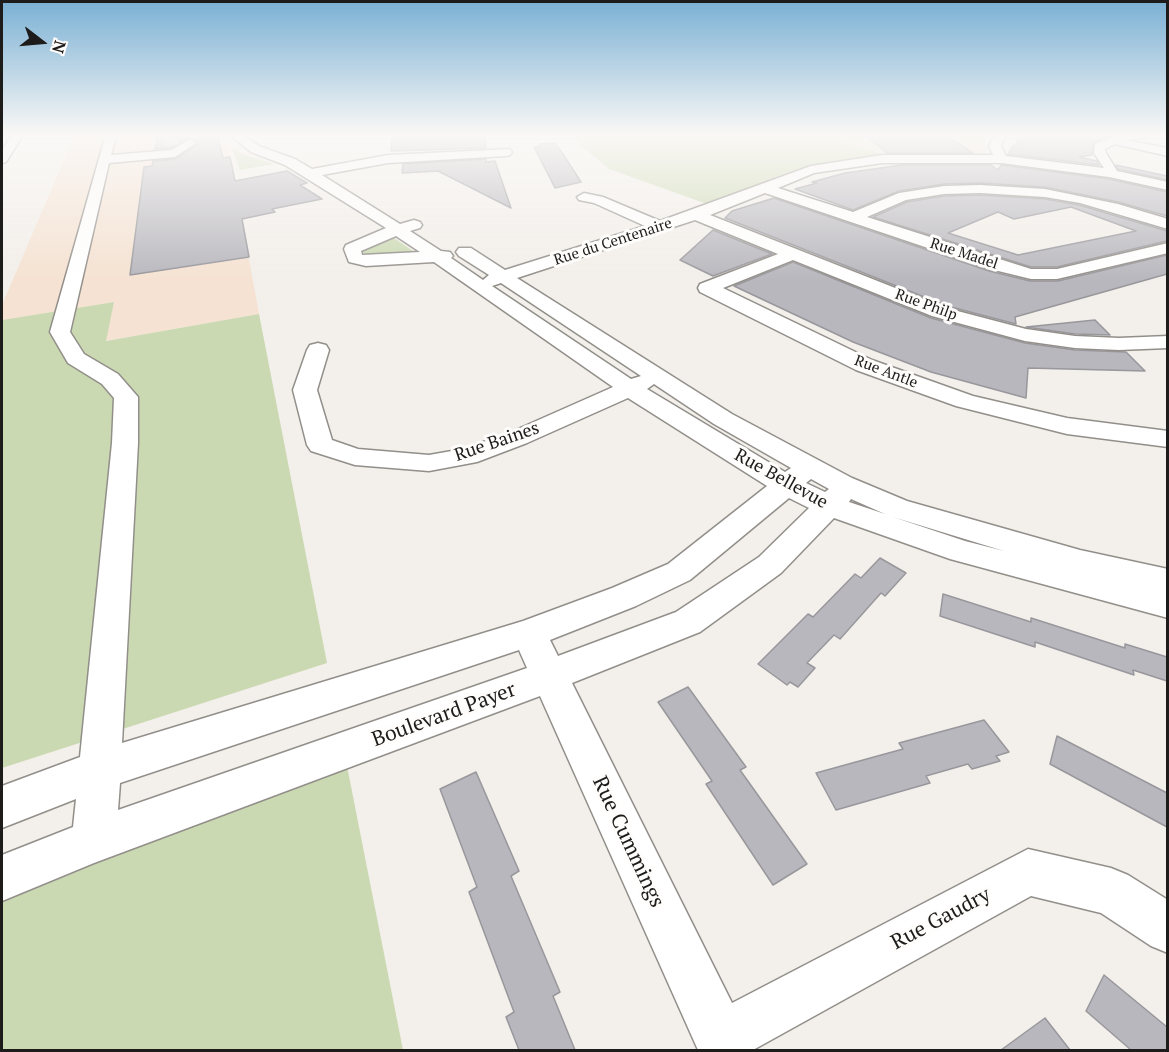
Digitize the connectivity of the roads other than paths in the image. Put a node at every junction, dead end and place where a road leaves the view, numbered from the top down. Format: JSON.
{"nodes":[{"id":1,"x":98,"y":183,"type":"edge"},
{"id":2,"x":337,"y":183,"type":"edge"},
{"id":3,"x":777,"y":183,"type":"edge"},
{"id":4,"x":764,"y":188,"type":"junction"},
{"id":5,"x":584,"y":197,"type":"dead end"},
{"id":6,"x":696,"y":215,"type":"junction"},
{"id":7,"x":853,"y":218,"type":"junction"},
{"id":8,"x":1167,"y":224,"type":"edge"},
{"id":9,"x":409,"y":226,"type":"junction"},
{"id":10,"x":660,"y":227,"type":"junction"},
{"id":11,"x":1167,"y":248,"type":"edge"},
{"id":12,"x":464,"y":251,"type":"junction"},
{"id":13,"x":793,"y":254,"type":"junction"},
{"id":14,"x":439,"y":258,"type":"junction"},
{"id":15,"x":504,"y":277,"type":"junction"},
{"id":16,"x":478,"y":285,"type":"junction"},
{"id":17,"x":1167,"y":342,"type":"edge"},
{"id":18,"x":318,"y":350,"type":"dead end"},
{"id":19,"x":658,"y":377,"type":"junction"},
{"id":20,"x":629,"y":388,"type":"junction"},
{"id":21,"x":1167,"y":439,"type":"edge"},
{"id":22,"x":797,"y":475,"type":"junction"},
{"id":23,"x":838,"y":496,"type":"junction"},
{"id":24,"x":1167,"y":581,"type":"edge"},
{"id":25,"x":1167,"y":604,"type":"edge"},
{"id":26,"x":529,"y":633,"type":"junction"},
{"id":27,"x":549,"y":676,"type":"junction"},
{"id":28,"x":99,"y":770,"type":"junction"},
{"id":29,"x":2,"y":807,"type":"edge"},
{"id":30,"x":94,"y":841,"type":"junction"},
{"id":31,"x":2,"y":878,"type":"edge"},
{"id":32,"x":1167,"y":928,"type":"edge"},
{"id":33,"x":724,"y":1044,"type":"edge"}],
"edges":[{"from":1,"to":28,"type":"street"},
{"from":2,"to":9,"type":"street","name":"Rue Bellevue"},
{"from":3,"to":4,"type":"street","name":"Rue du Centenaire"},
{"from":4,"to":6,"type":"street","name":"Rue du Centenaire"},
{"from":4,"to":7,"type":"street","name":"Rue Madel"},
{"from":5,"to":10,"type":"street"},
{"from":6,"to":10,"type":"street","name":"Rue du Centenaire"},
{"from":6,"to":13,"type":"street","name":"Rue Philp"},
{"from":7,"to":8,"type":"street"},
{"from":7,"to":11,"type":"street","name":"Rue Madel"},
{"from":9,"to":12,"type":"street","name":"Rue Bellevue"},
{"from":9,"to":14,"type":"street","name":"Rue Bellevue"},
{"from":9,"to":14,"type":"street"},
{"from":10,"to":15,"type":"street","name":"Rue du Centenaire"},
{"from":12,"to":14,"type":"street"},
{"from":12,"to":15,"type":"street","name":"Rue Bellevue"},
{"from":13,"to":17,"type":"street","name":"Rue Philp"},
{"from":13,"to":21,"type":"street","name":"Rue Antle"},
{"from":14,"to":16,"type":"street","name":"Rue Bellevue"},
{"from":15,"to":16,"type":"street","name":"Rue du Centenaire"},
{"from":15,"to":19,"type":"street","name":"Rue Bellevue"},
{"from":16,"to":20,"type":"street","name":"Rue Bellevue"},
{"from":18,"to":20,"type":"street","name":"Rue Baines"},
{"from":19,"to":20,"type":"street","name":"Rue Baines"},
{"from":19,"to":22,"type":"street","name":"Rue Bellevue"},
{"from":20,"to":22,"type":"street","name":"Rue Bellevue"},
{"from":22,"to":23,"type":"street","name":"Rue Bellevue"},
{"from":22,"to":26,"type":"street"},
{"from":23,"to":24,"type":"street","name":"Rue Bellevue"},
{"from":23,"to":25,"type":"street","name":"Rue Bellevue"},
{"from":23,"to":27,"type":"street","name":"Boulevard Payer"},
{"from":26,"to":27,"type":"street","name":"Rue Cummings"},
{"from":26,"to":28,"type":"street"},
{"from":27,"to":30,"type":"street","name":"Boulevard Payer"},
{"from":27,"to":33,"type":"street","name":"Rue Cummings"},
{"from":28,"to":29,"type":"street"},
{"from":28,"to":30,"type":"street"},
{"from":30,"to":31,"type":"street","name":"Boulevard Payer"},
{"from":32,"to":33,"type":"street","name":"Rue Gaudry"}]}
